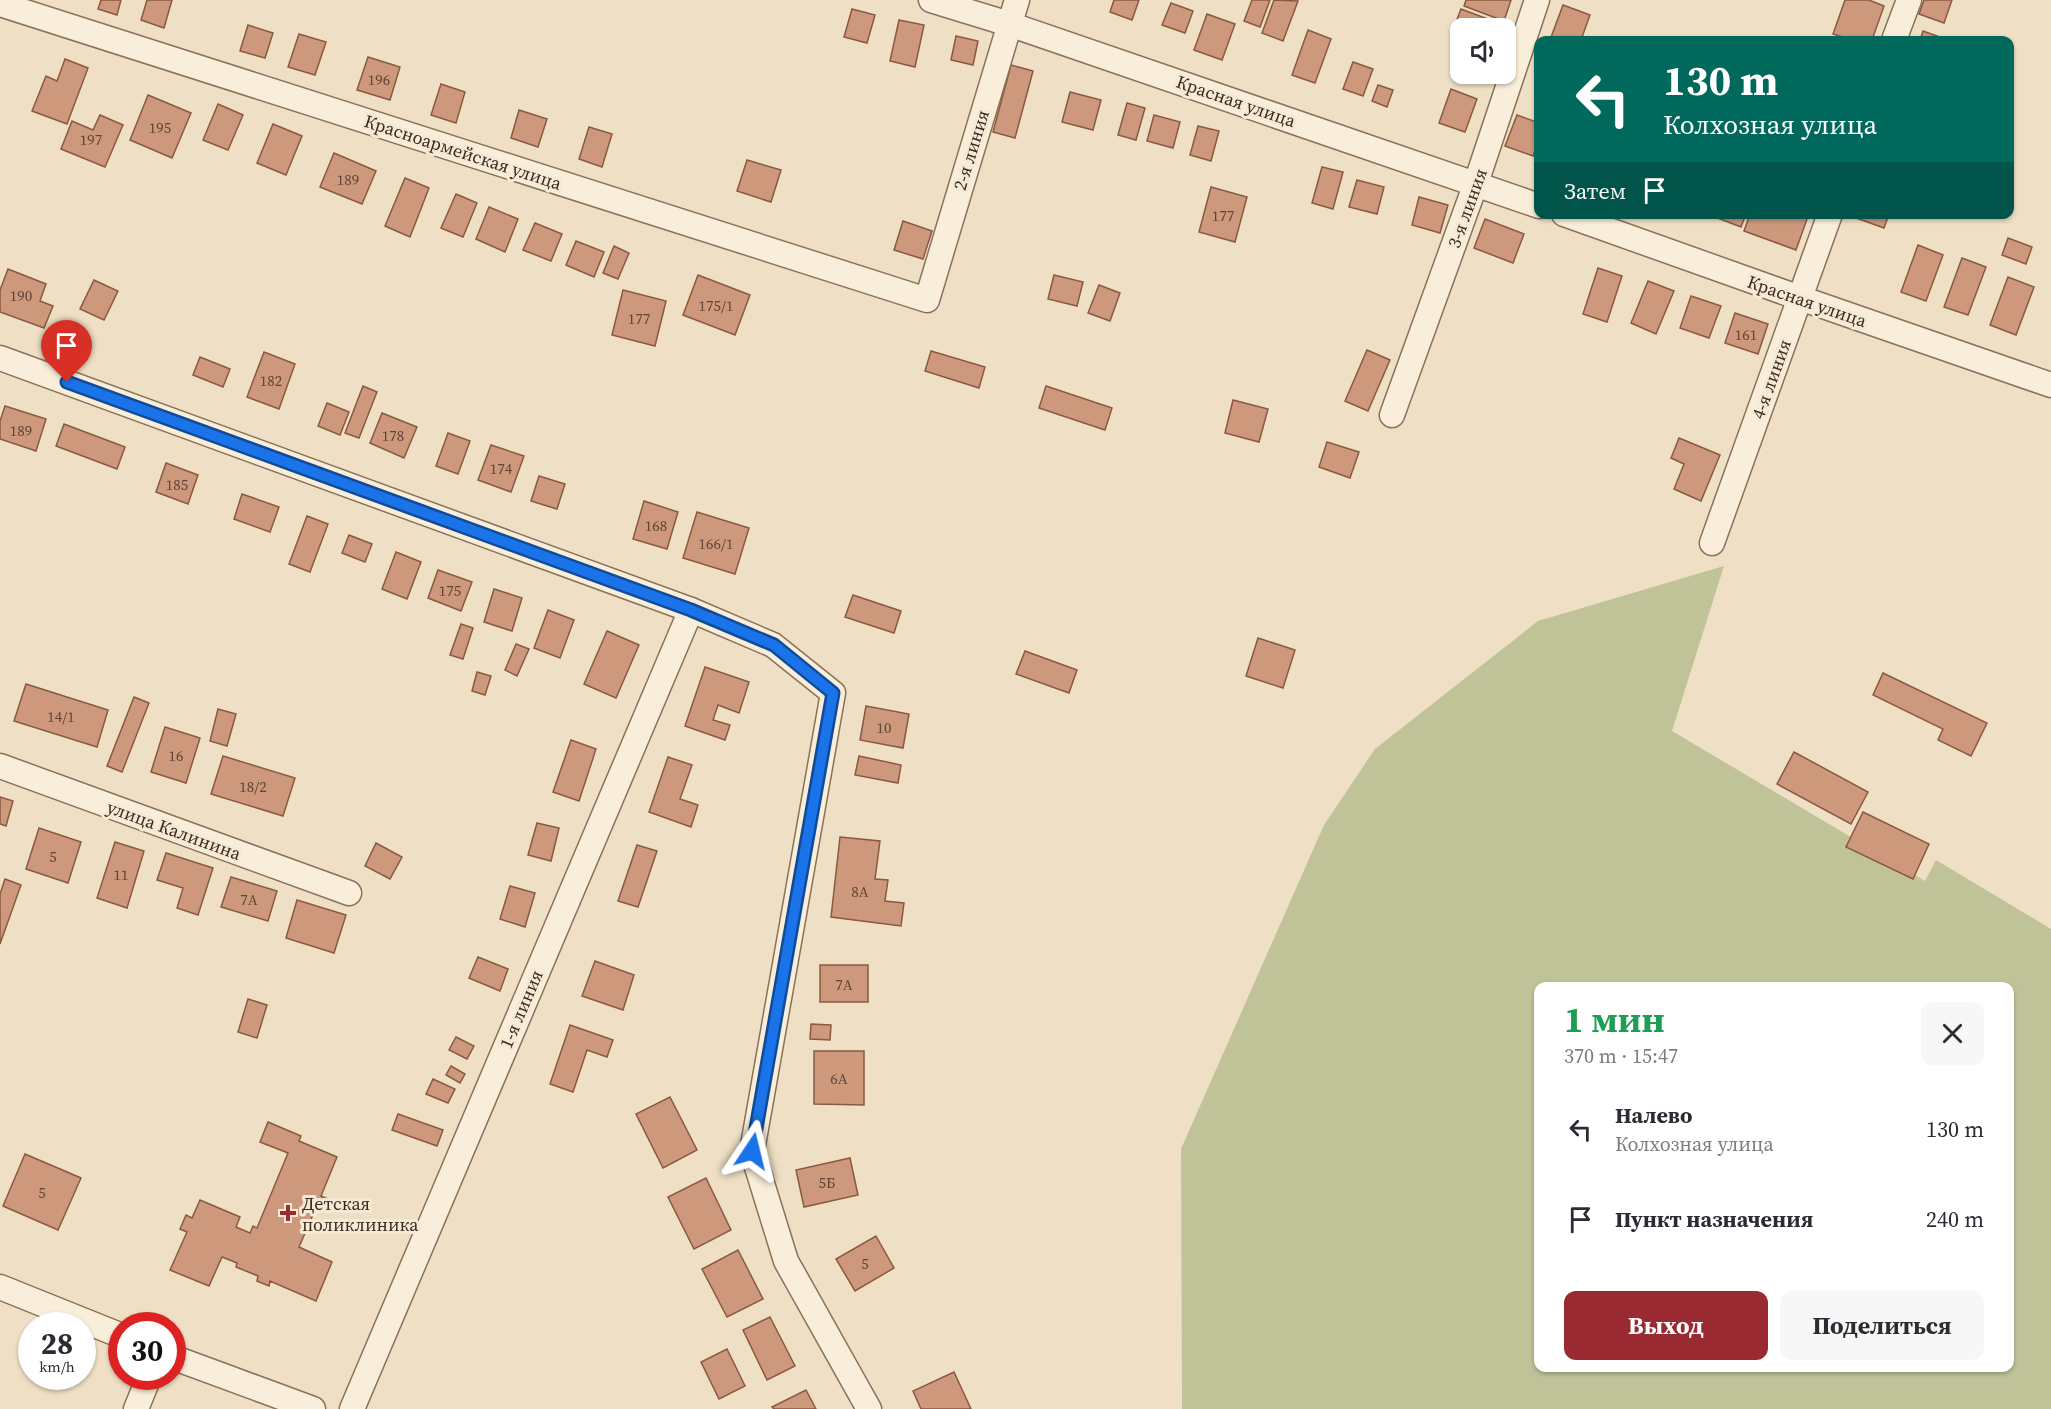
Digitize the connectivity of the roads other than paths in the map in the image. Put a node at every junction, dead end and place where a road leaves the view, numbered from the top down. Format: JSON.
{"nodes":[{"id":1,"x":931,"y":0,"type":"edge"},
{"id":2,"x":1017,"y":0,"type":"edge"},
{"id":3,"x":1537,"y":0,"type":"edge"},
{"id":4,"x":1909,"y":0,"type":"edge"},
{"id":5,"x":0,"y":4,"type":"edge"},
{"id":6,"x":1009,"y":24,"type":"junction"},
{"id":7,"x":1896,"y":36,"type":"edge"},
{"id":8,"x":1476,"y":183,"type":"junction"},
{"id":9,"x":1534,"y":204,"type":"edge"},
{"id":10,"x":1578,"y":219,"type":"edge"},
{"id":11,"x":1828,"y":219,"type":"edge"},
{"id":12,"x":1800,"y":298,"type":"junction"},
{"id":13,"x":927,"y":300,"type":"joint"},
{"id":14,"x":0,"y":358,"type":"edge"},
{"id":15,"x":2051,"y":385,"type":"edge"},
{"id":16,"x":1392,"y":415,"type":"dead end"},
{"id":17,"x":1712,"y":543,"type":"dead end"},
{"id":18,"x":691,"y":610,"type":"junction"},
{"id":19,"x":0,"y":766,"type":"edge"},
{"id":20,"x":349,"y":893,"type":"dead end"},
{"id":21,"x":0,"y":1287,"type":"edge"},
{"id":22,"x":108,"y":1330,"type":"edge"},
{"id":23,"x":186,"y":1362,"type":"edge"},
{"id":24,"x":144,"y":1390,"type":"edge"},
{"id":25,"x":136,"y":1409,"type":"edge"},
{"id":26,"x":313,"y":1409,"type":"edge"},
{"id":27,"x":352,"y":1409,"type":"edge"},
{"id":28,"x":869,"y":1409,"type":"edge"}],
"edges":[{"from":1,"to":6,"type":"street","name":"Красная улица"},
{"from":2,"to":6,"type":"street","name":"2-я линия"},
{"from":3,"to":8,"type":"street","name":"3-я линия"},
{"from":4,"to":7,"type":"street"},
{"from":5,"to":13,"type":"street","name":"Красноармейская улица"},
{"from":6,"to":8,"type":"street","name":"Красная улица"},
{"from":6,"to":13,"type":"street","name":"2-я линия"},
{"from":8,"to":9,"type":"street","name":"Красная улица"},
{"from":8,"to":16,"type":"street","name":"3-я линия"},
{"from":10,"to":12,"type":"street","name":"Красная улица"},
{"from":11,"to":12,"type":"street","name":"4-я линия"},
{"from":12,"to":15,"type":"street","name":"Красная улица"},
{"from":12,"to":17,"type":"street","name":"4-я линия"},
{"from":14,"to":18,"type":"street"},
{"from":18,"to":27,"type":"street","name":"1-я линия"},
{"from":18,"to":28,"type":"street"},
{"from":19,"to":20,"type":"street","name":"улица Калинина"},
{"from":21,"to":22,"type":"street"},
{"from":23,"to":26,"type":"street"},
{"from":24,"to":25,"type":"street"}]}
